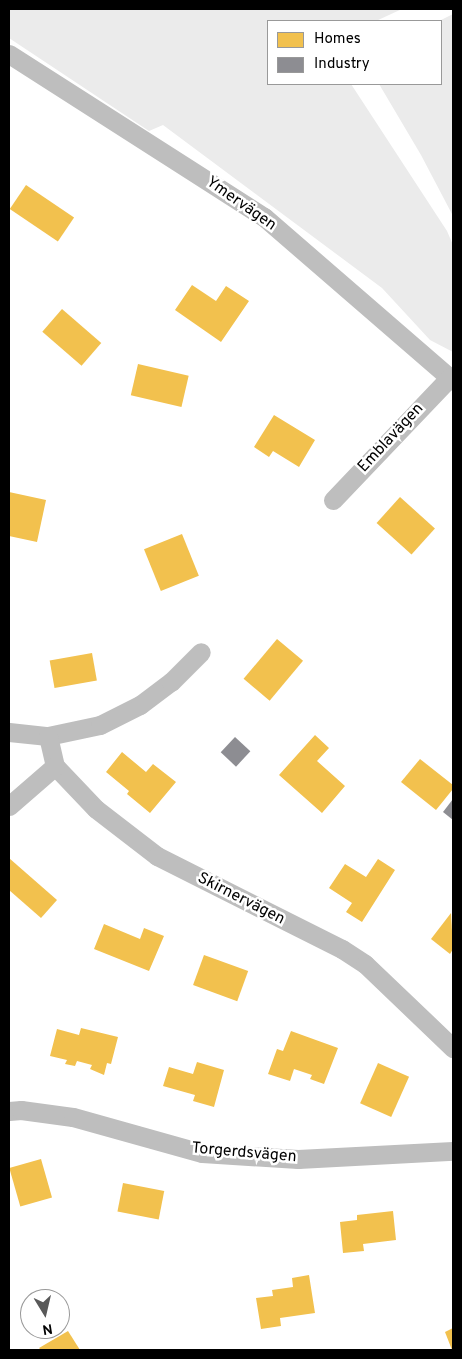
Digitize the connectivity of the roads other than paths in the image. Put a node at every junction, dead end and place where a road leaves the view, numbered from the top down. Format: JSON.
{"nodes":[{"id":1,"x":9,"y":54,"type":"edge"},
{"id":2,"x":451,"y":379,"type":"edge"},
{"id":3,"x":333,"y":500,"type":"dead end"},
{"id":4,"x":201,"y":652,"type":"dead end"},
{"id":5,"x":9,"y":732,"type":"edge"},
{"id":6,"x":48,"y":736,"type":"junction"},
{"id":7,"x":55,"y":766,"type":"junction"},
{"id":8,"x":9,"y":806,"type":"edge"},
{"id":9,"x":453,"y":1048,"type":"edge"},
{"id":10,"x":9,"y":1111,"type":"edge"},
{"id":11,"x":453,"y":1151,"type":"edge"}],
"edges":[{"from":1,"to":2,"type":"street","name":"Ymervägen"},
{"from":2,"to":3,"type":"street","name":"Emblavägen"},
{"from":4,"to":6,"type":"street"},
{"from":5,"to":6,"type":"street"},
{"from":6,"to":7,"type":"street"},
{"from":7,"to":8,"type":"street"},
{"from":7,"to":9,"type":"street","name":"Skirnervägen"},
{"from":10,"to":11,"type":"street","name":"Torgerdsvägen"}]}
